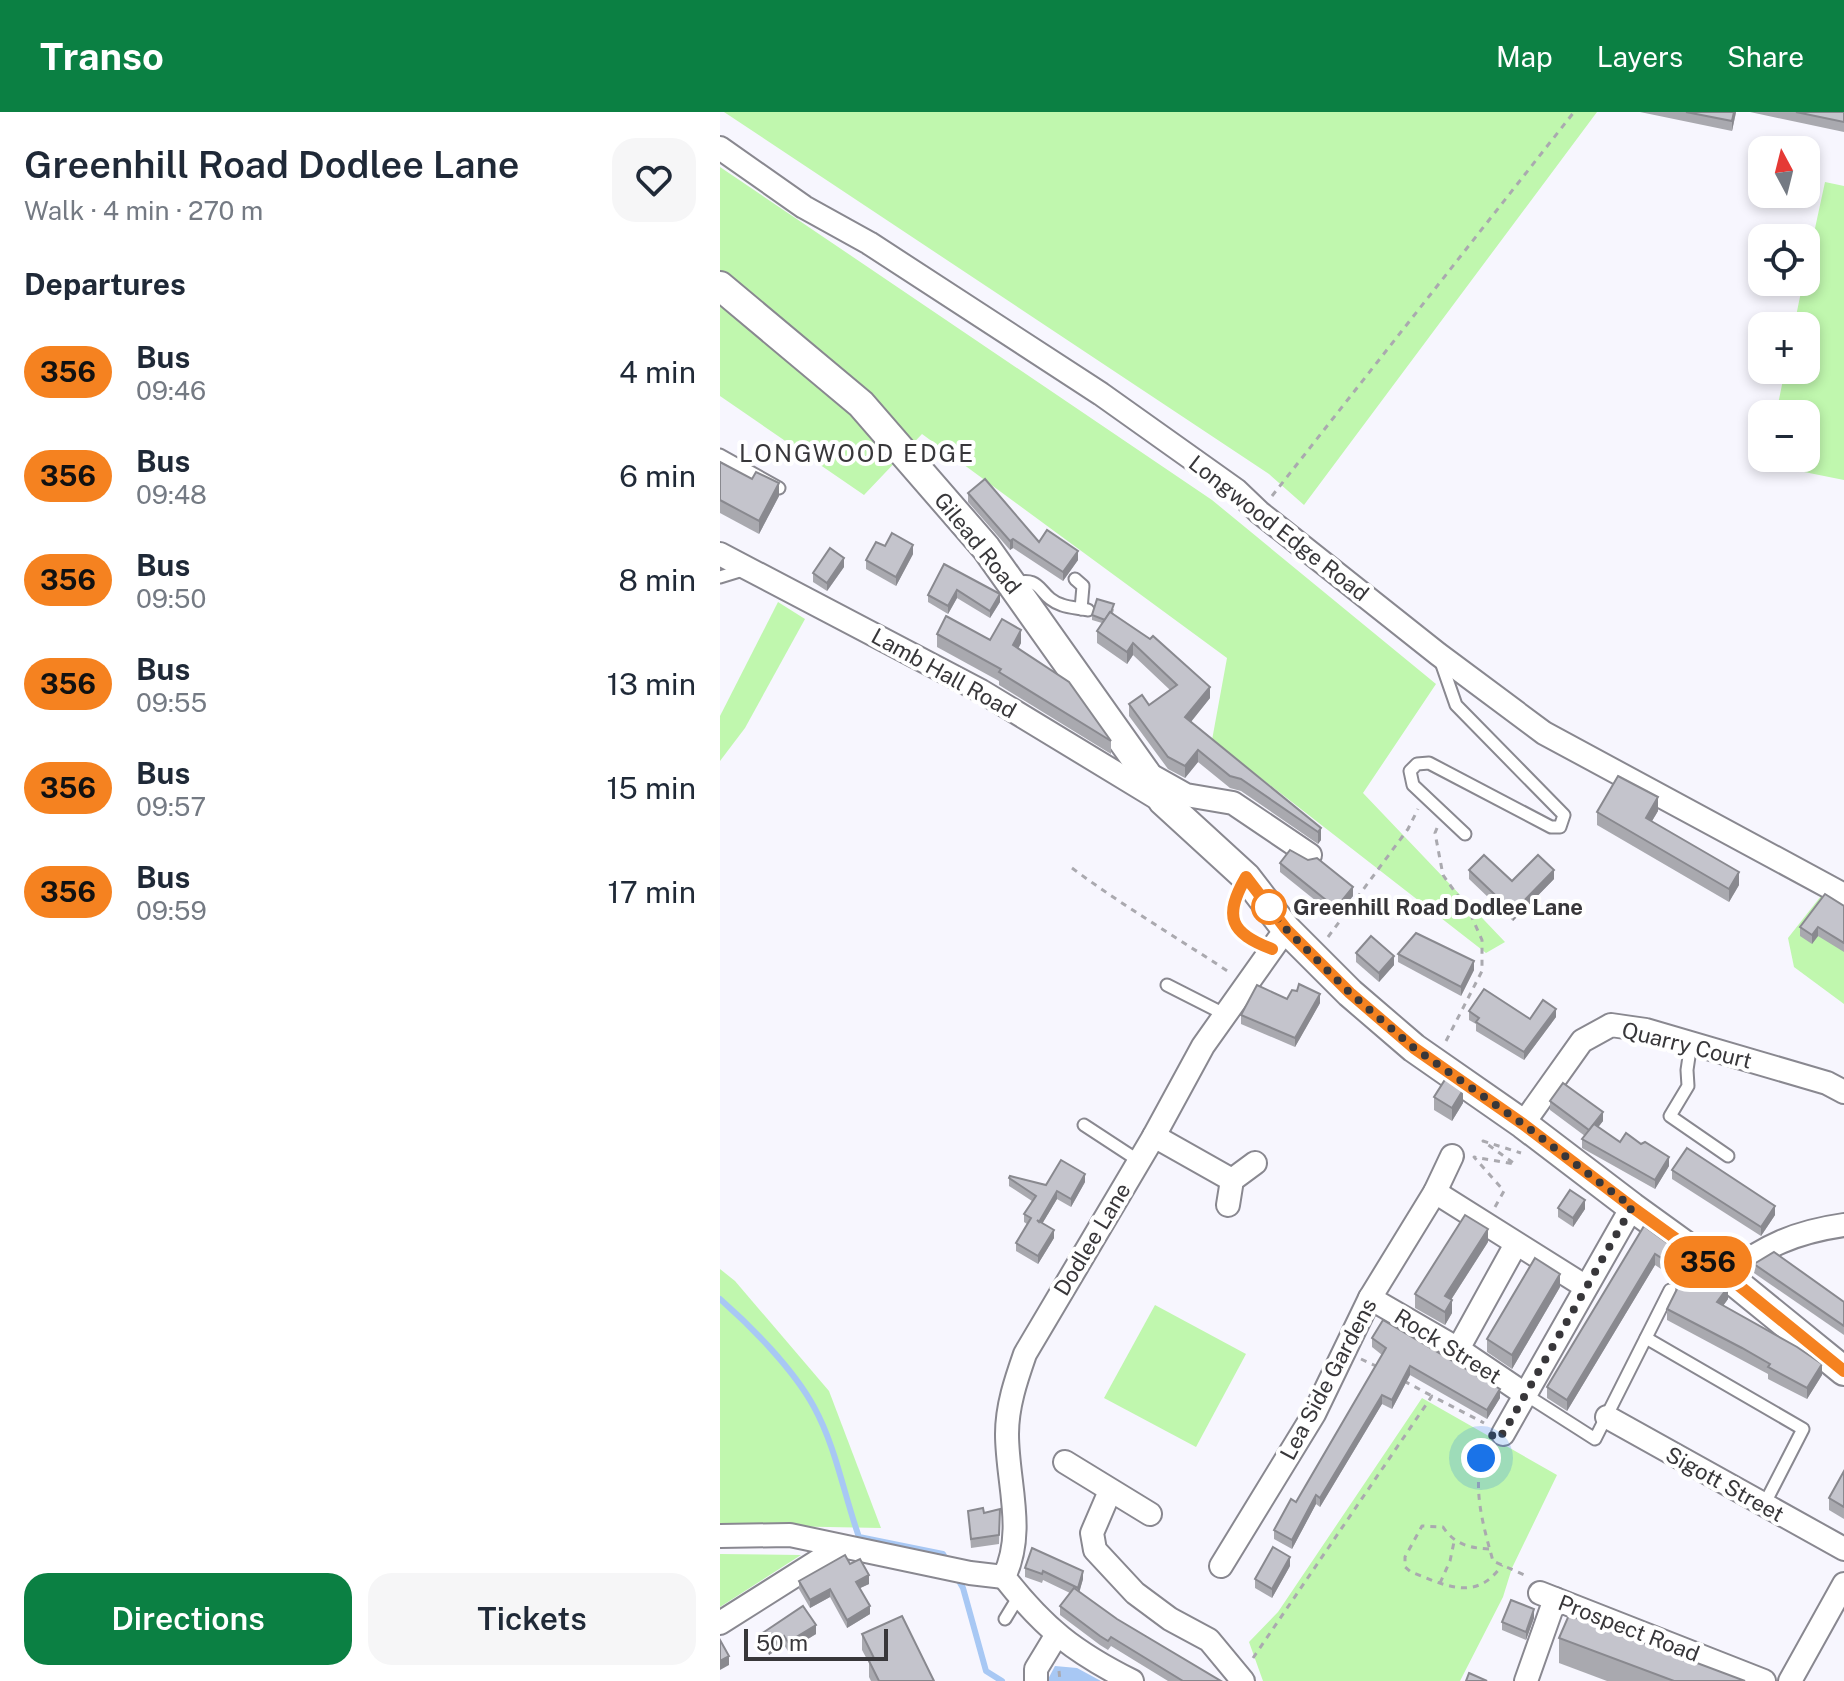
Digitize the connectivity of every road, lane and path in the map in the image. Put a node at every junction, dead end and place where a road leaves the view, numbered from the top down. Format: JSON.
{"nodes":[{"id":1,"x":1574,"y":112,"type":"edge"},
{"id":2,"x":720,"y":148,"type":"edge"},
{"id":3,"x":720,"y":286,"type":"edge"},
{"id":4,"x":720,"y":455,"type":"edge"},
{"id":5,"x":779,"y":488,"type":"edge"},
{"id":6,"x":1259,"y":512,"type":"junction"},
{"id":7,"x":720,"y":554,"type":"edge"},
{"id":8,"x":747,"y":568,"type":"junction"},
{"id":9,"x":720,"y":577,"type":"edge"},
{"id":10,"x":1075,"y":579,"type":"dead end"},
{"id":11,"x":1012,"y":584,"type":"junction"},
{"id":12,"x":1438,"y":654,"type":"junction"},
{"id":13,"x":1145,"y":772,"type":"junction"},
{"id":14,"x":1428,"y":799,"type":"junction"},
{"id":15,"x":1163,"y":801,"type":"junction"},
{"id":16,"x":1444,"y":811,"type":"junction"},
{"id":17,"x":1465,"y":834,"type":"dead end"},
{"id":18,"x":1310,"y":855,"type":"dead end"},
{"id":19,"x":1072,"y":868,"type":"dead end"},
{"id":20,"x":1246,"y":877,"type":"junction"},
{"id":21,"x":1844,"y":895,"type":"edge"},
{"id":22,"x":1279,"y":939,"type":"junction"},
{"id":23,"x":1314,"y":956,"type":"junction"},
{"id":24,"x":1246,"y":983,"type":"junction"},
{"id":25,"x":1167,"y":985,"type":"dead end"},
{"id":26,"x":1224,"y":1014,"type":"junction"},
{"id":27,"x":1691,"y":1043,"type":"junction"},
{"id":28,"x":1441,"y":1067,"type":"junction"},
{"id":29,"x":1844,"y":1092,"type":"edge"},
{"id":30,"x":1523,"y":1124,"type":"junction"},
{"id":31,"x":1084,"y":1125,"type":"dead end"},
{"id":32,"x":1154,"y":1136,"type":"junction"},
{"id":33,"x":1549,"y":1144,"type":"junction"},
{"id":34,"x":1452,"y":1156,"type":"dead end"},
{"id":35,"x":1728,"y":1156,"type":"dead end"},
{"id":36,"x":1139,"y":1161,"type":"junction"},
{"id":37,"x":1255,"y":1163,"type":"dead end"},
{"id":38,"x":1232,"y":1180,"type":"junction"},
{"id":39,"x":1435,"y":1192,"type":"junction"},
{"id":40,"x":1228,"y":1205,"type":"dead end"},
{"id":41,"x":1632,"y":1207,"type":"junction"},
{"id":42,"x":1485,"y":1224,"type":"junction"},
{"id":43,"x":1844,"y":1225,"type":"edge"},
{"id":44,"x":1516,"y":1244,"type":"junction"},
{"id":45,"x":1726,"y":1275,"type":"junction"},
{"id":46,"x":1586,"y":1287,"type":"junction"},
{"id":47,"x":1670,"y":1290,"type":"dead end"},
{"id":48,"x":1370,"y":1298,"type":"junction"},
{"id":49,"x":1646,"y":1338,"type":"junction"},
{"id":50,"x":1345,"y":1349,"type":"junction"},
{"id":51,"x":1458,"y":1349,"type":"junction"},
{"id":52,"x":1381,"y":1369,"type":"edge"},
{"id":53,"x":1844,"y":1371,"type":"edge"},
{"id":54,"x":1393,"y":1375,"type":"edge"},
{"id":55,"x":1526,"y":1395,"type":"junction"},
{"id":56,"x":1432,"y":1396,"type":"junction"},
{"id":57,"x":1607,"y":1417,"type":"junction"},
{"id":58,"x":1499,"y":1432,"type":"junction"},
{"id":59,"x":1065,"y":1462,"type":"dead end"},
{"id":60,"x":1110,"y":1491,"type":"junction"},
{"id":61,"x":1764,"y":1506,"type":"junction"},
{"id":62,"x":1150,"y":1514,"type":"dead end"},
{"id":63,"x":720,"y":1536,"type":"edge"},
{"id":64,"x":1454,"y":1541,"type":"junction"},
{"id":65,"x":843,"y":1548,"type":"junction"},
{"id":66,"x":1489,"y":1549,"type":"junction"},
{"id":67,"x":1844,"y":1549,"type":"edge"},
{"id":68,"x":1502,"y":1565,"type":"junction"},
{"id":69,"x":1221,"y":1566,"type":"dead end"},
{"id":70,"x":1008,"y":1568,"type":"junction"},
{"id":71,"x":1440,"y":1583,"type":"junction"},
{"id":72,"x":1844,"y":1584,"type":"edge"},
{"id":73,"x":1019,"y":1596,"type":"junction"},
{"id":74,"x":1548,"y":1596,"type":"junction"},
{"id":75,"x":1005,"y":1619,"type":"dead end"},
{"id":76,"x":720,"y":1623,"type":"edge"},
{"id":77,"x":1056,"y":1636,"type":"junction"},
{"id":78,"x":1247,"y":1671,"type":"edge"},
{"id":79,"x":1036,"y":1681,"type":"edge"},
{"id":80,"x":1132,"y":1681,"type":"edge"},
{"id":81,"x":1526,"y":1681,"type":"edge"},
{"id":82,"x":1764,"y":1681,"type":"edge"},
{"id":83,"x":1790,"y":1681,"type":"edge"}],
"edges":[{"from":1,"to":6,"type":"path"},
{"from":2,"to":6,"type":"street","name":"Longwood Edge Road"},
{"from":3,"to":11,"type":"street","name":"Gilead Road"},
{"from":4,"to":5,"type":"lane"},
{"from":6,"to":12,"type":"street","name":"Longwood Edge Road"},
{"from":7,"to":8,"type":"street","name":"Lamb Hall Road"},
{"from":8,"to":9,"type":"lane"},
{"from":8,"to":15,"type":"street","name":"Lamb Hall Road"},
{"from":10,"to":11,"type":"lane"},
{"from":11,"to":13,"type":"street","name":"Gilead Road"},
{"from":12,"to":14,"type":"lane"},
{"from":12,"to":21,"type":"street","name":"Longwood Edge Road"},
{"from":13,"to":15,"type":"street","name":"Gilead Road"},
{"from":13,"to":18,"type":"street"},
{"from":14,"to":16,"type":"lane"},
{"from":14,"to":23,"type":"path"},
{"from":15,"to":20,"type":"street","name":"Gilead Road"},
{"from":16,"to":17,"type":"lane"},
{"from":16,"to":28,"type":"path"},
{"from":19,"to":24,"type":"path"},
{"from":20,"to":22,"type":"street","name":"Gilead Road"},
{"from":20,"to":22,"type":"lane"},
{"from":22,"to":23,"type":"street","name":"Gilead Road"},
{"from":22,"to":24,"type":"street","name":"Dodlee Lane"},
{"from":23,"to":28,"type":"street","name":"Gilead Road"},
{"from":24,"to":26,"type":"street","name":"Dodlee Lane"},
{"from":25,"to":26,"type":"lane"},
{"from":26,"to":32,"type":"street","name":"Dodlee Lane"},
{"from":27,"to":29,"type":"street","name":"Quarry Court"},
{"from":27,"to":30,"type":"street","name":"Quarry Court"},
{"from":27,"to":35,"type":"lane"},
{"from":28,"to":30,"type":"street","name":"Gilead Road"},
{"from":30,"to":33,"type":"street","name":"Gilead Road"},
{"from":31,"to":36,"type":"lane"},
{"from":32,"to":36,"type":"street","name":"Dodlee Lane"},
{"from":32,"to":38,"type":"street"},
{"from":33,"to":41,"type":"street","name":"Gilead Road"},
{"from":33,"to":42,"type":"path"},
{"from":34,"to":39,"type":"street","name":"Lea Side Gardens"},
{"from":36,"to":70,"type":"street","name":"Dodlee Lane"},
{"from":37,"to":38,"type":"street"},
{"from":38,"to":40,"type":"street"},
{"from":39,"to":42,"type":"street"},
{"from":39,"to":48,"type":"street","name":"Lea Side Gardens"},
{"from":41,"to":45,"type":"street","name":"Gilead Road"},
{"from":41,"to":46,"type":"street"},
{"from":42,"to":44,"type":"street"},
{"from":43,"to":45,"type":"street"},
{"from":44,"to":46,"type":"street"},
{"from":44,"to":51,"type":"street"},
{"from":45,"to":53,"type":"street","name":"Gilead Road"},
{"from":46,"to":55,"type":"street"},
{"from":47,"to":49,"type":"lane"},
{"from":48,"to":50,"type":"street","name":"Lea Side Gardens"},
{"from":48,"to":51,"type":"street","name":"Rock Street"},
{"from":49,"to":57,"type":"lane"},
{"from":49,"to":61,"type":"lane"},
{"from":50,"to":52,"type":"path"},
{"from":50,"to":69,"type":"street","name":"Lea Side Gardens"},
{"from":51,"to":55,"type":"street","name":"Rock Street"},
{"from":54,"to":56,"type":"path"},
{"from":55,"to":57,"type":"lane"},
{"from":55,"to":58,"type":"street"},
{"from":56,"to":58,"type":"path"},
{"from":56,"to":78,"type":"path"},
{"from":57,"to":61,"type":"street","name":"Sigott Street"},
{"from":58,"to":66,"type":"path"},
{"from":59,"to":60,"type":"street"},
{"from":60,"to":62,"type":"street"},
{"from":60,"to":78,"type":"street"},
{"from":61,"to":67,"type":"street","name":"Sigott Street"},
{"from":63,"to":65,"type":"street"},
{"from":64,"to":66,"type":"path"},
{"from":64,"to":71,"type":"path"},
{"from":64,"to":71,"type":"path"},
{"from":65,"to":70,"type":"street"},
{"from":65,"to":76,"type":"street"},
{"from":66,"to":68,"type":"path"},
{"from":68,"to":71,"type":"path"},
{"from":68,"to":74,"type":"path"},
{"from":70,"to":73,"type":"street"},
{"from":72,"to":83,"type":"street"},
{"from":73,"to":75,"type":"lane"},
{"from":73,"to":77,"type":"street"},
{"from":74,"to":81,"type":"street"},
{"from":74,"to":82,"type":"street","name":"Prospect Road"},
{"from":77,"to":79,"type":"street"},
{"from":77,"to":80,"type":"street"}]}
